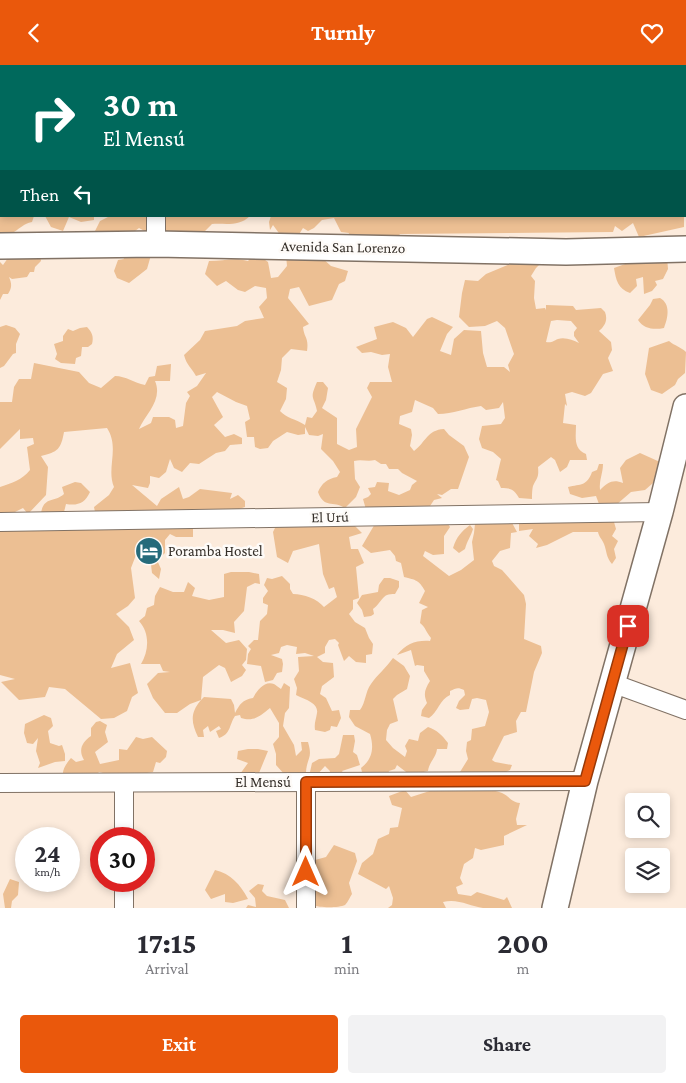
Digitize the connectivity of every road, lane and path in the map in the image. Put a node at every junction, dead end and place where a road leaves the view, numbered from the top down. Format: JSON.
{"nodes":[{"id":1,"x":156,"y":217,"type":"edge"},
{"id":2,"x":156,"y":244,"type":"junction"},
{"id":3,"x":0,"y":246,"type":"edge"},
{"id":4,"x":686,"y":249,"type":"edge"},
{"id":5,"x":686,"y":407,"type":"edge"},
{"id":6,"x":660,"y":512,"type":"junction"},
{"id":7,"x":0,"y":522,"type":"edge"},
{"id":8,"x":612,"y":683,"type":"junction"},
{"id":9,"x":686,"y":710,"type":"edge"},
{"id":10,"x":585,"y":781,"type":"junction"},
{"id":11,"x":306,"y":782,"type":"junction"},
{"id":12,"x":0,"y":783,"type":"edge"},
{"id":13,"x":124,"y":783,"type":"junction"},
{"id":14,"x":124,"y":827,"type":"edge"},
{"id":15,"x":124,"y":892,"type":"edge"},
{"id":16,"x":124,"y":908,"type":"edge"},
{"id":17,"x":306,"y":908,"type":"edge"},
{"id":18,"x":555,"y":908,"type":"edge"}],
"edges":[{"from":1,"to":2,"type":"street"},
{"from":2,"to":3,"type":"street","name":"Avenida San Lorenzo"},
{"from":2,"to":4,"type":"street","name":"Avenida San Lorenzo"},
{"from":5,"to":6,"type":"street"},
{"from":6,"to":7,"type":"street","name":"El Urú"},
{"from":6,"to":8,"type":"street"},
{"from":8,"to":9,"type":"street"},
{"from":8,"to":10,"type":"street"},
{"from":10,"to":11,"type":"street","name":"El Mensú"},
{"from":10,"to":18,"type":"street"},
{"from":11,"to":13,"type":"street","name":"El Mensú"},
{"from":11,"to":17,"type":"street"},
{"from":12,"to":13,"type":"street","name":"El Mensú"},
{"from":13,"to":14,"type":"street"},
{"from":15,"to":16,"type":"street"}]}
